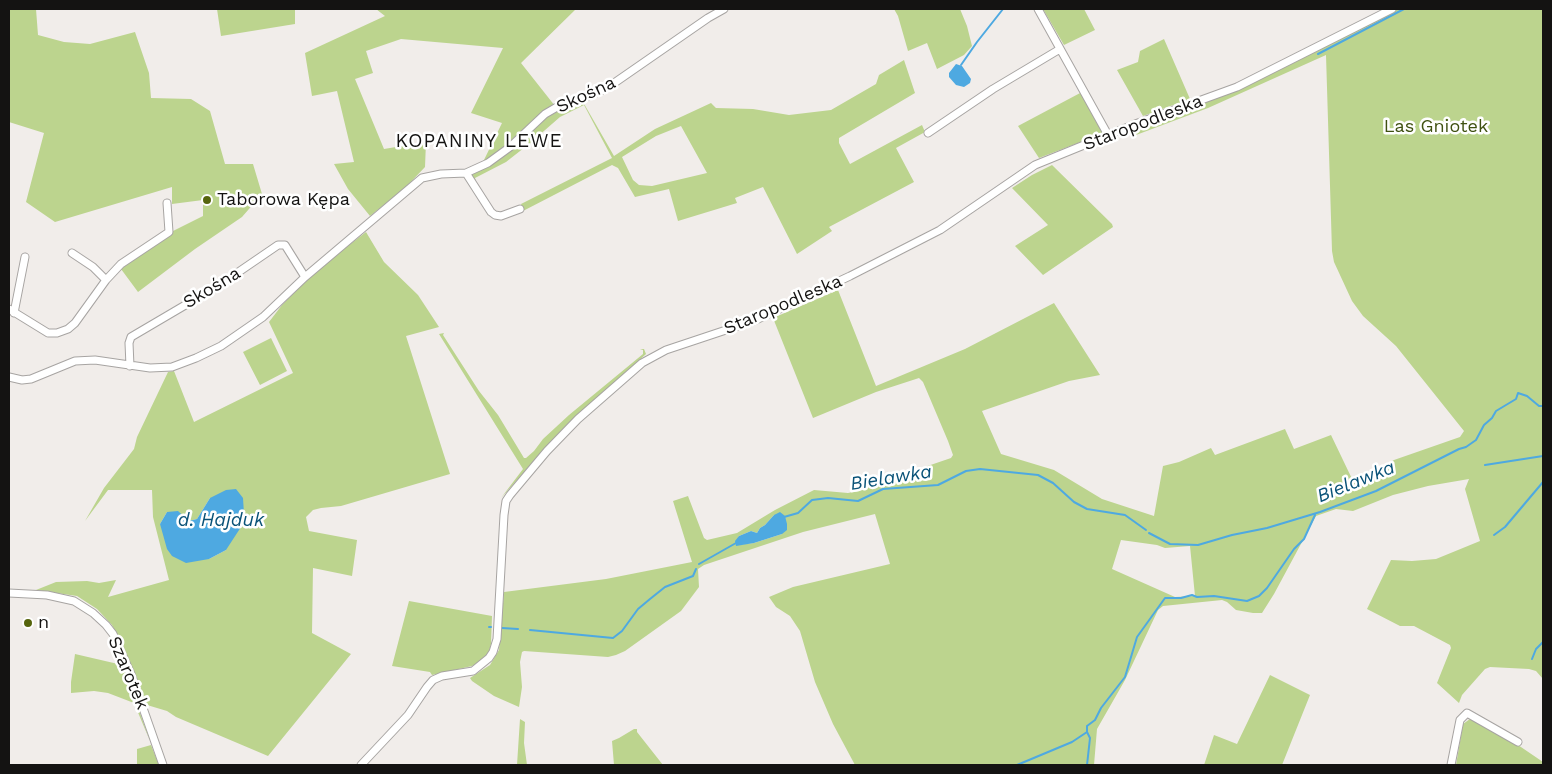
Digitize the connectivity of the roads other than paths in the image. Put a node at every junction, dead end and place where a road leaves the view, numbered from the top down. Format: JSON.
{"nodes":[{"id":1,"x":724,"y":9,"type":"edge"},
{"id":2,"x":1038,"y":9,"type":"edge"},
{"id":3,"x":1392,"y":9,"type":"edge"},
{"id":4,"x":1060,"y":49,"type":"junction"},
{"id":5,"x":928,"y":133,"type":"dead end"},
{"id":6,"x":1108,"y":135,"type":"junction"},
{"id":7,"x":466,"y":173,"type":"junction"},
{"id":8,"x":167,"y":203,"type":"dead end"},
{"id":9,"x":520,"y":209,"type":"dead end"},
{"id":10,"x":72,"y":253,"type":"dead end"},
{"id":11,"x":25,"y":257,"type":"dead end"},
{"id":12,"x":305,"y":277,"type":"junction"},
{"id":13,"x":106,"y":280,"type":"junction"},
{"id":14,"x":11,"y":311,"type":"edge"},
{"id":15,"x":130,"y":366,"type":"junction"},
{"id":16,"x":9,"y":376,"type":"edge"},
{"id":17,"x":9,"y":593,"type":"edge"},
{"id":18,"x":1518,"y":742,"type":"dead end"},
{"id":19,"x":163,"y":765,"type":"edge"},
{"id":20,"x":361,"y":765,"type":"edge"},
{"id":21,"x":1451,"y":765,"type":"edge"}],
"edges":[{"from":1,"to":7,"type":"street","name":"Skośna"},
{"from":2,"to":4,"type":"street"},
{"from":3,"to":6,"type":"street","name":"Staropodleska"},
{"from":4,"to":5,"type":"street"},
{"from":4,"to":6,"type":"street"},
{"from":6,"to":20,"type":"street","name":"Staropodleska"},
{"from":7,"to":9,"type":"street"},
{"from":7,"to":12,"type":"street","name":"Skośna"},
{"from":8,"to":13,"type":"street"},
{"from":10,"to":13,"type":"street"},
{"from":11,"to":14,"type":"street"},
{"from":12,"to":15,"type":"street","name":"Skośna"},
{"from":12,"to":15,"type":"street","name":"Skośna"},
{"from":13,"to":14,"type":"street"},
{"from":15,"to":16,"type":"street","name":"Skośna"},
{"from":17,"to":19,"type":"street","name":"Szarotek"},
{"from":18,"to":21,"type":"street"}]}
